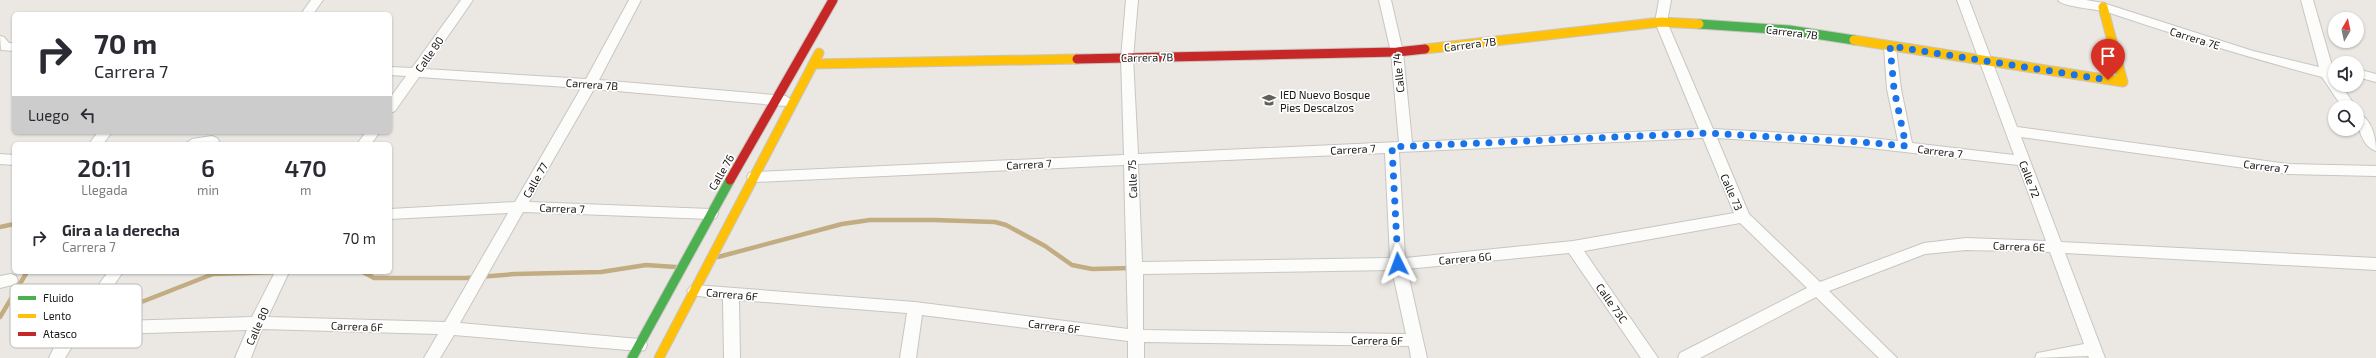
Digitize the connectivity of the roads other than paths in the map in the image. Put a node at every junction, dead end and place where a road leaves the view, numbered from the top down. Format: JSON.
{"nodes":[{"id":1,"x":317,"y":0,"type":"edge"},
{"id":2,"x":467,"y":0,"type":"edge"},
{"id":3,"x":635,"y":0,"type":"edge"},
{"id":4,"x":833,"y":0,"type":"edge"},
{"id":5,"x":1132,"y":0,"type":"edge"},
{"id":6,"x":1385,"y":0,"type":"edge"},
{"id":7,"x":1665,"y":0,"type":"edge"},
{"id":8,"x":1963,"y":0,"type":"edge"},
{"id":9,"x":2064,"y":0,"type":"edge"},
{"id":10,"x":2307,"y":0,"type":"edge"},
{"id":11,"x":2102,"y":7,"type":"junction"},
{"id":12,"x":308,"y":12,"type":"edge"},
{"id":13,"x":1661,"y":22,"type":"junction"},
{"id":14,"x":823,"y":45,"type":"dead end"},
{"id":15,"x":1890,"y":46,"type":"junction"},
{"id":16,"x":1397,"y":52,"type":"junction"},
{"id":17,"x":1127,"y":58,"type":"junction"},
{"id":18,"x":1987,"y":62,"type":"junction"},
{"id":19,"x":813,"y":64,"type":"junction"},
{"id":20,"x":2328,"y":69,"type":"edge"},
{"id":21,"x":392,"y":71,"type":"edge"},
{"id":22,"x":416,"y":73,"type":"junction"},
{"id":23,"x":2364,"y":75,"type":"edge"},
{"id":24,"x":2376,"y":78,"type":"edge"},
{"id":25,"x":590,"y":84,"type":"junction"},
{"id":26,"x":777,"y":100,"type":"junction"},
{"id":27,"x":794,"y":102,"type":"junction"},
{"id":28,"x":392,"y":105,"type":"edge"},
{"id":29,"x":2364,"y":128,"type":"edge"},
{"id":30,"x":2014,"y":131,"type":"junction"},
{"id":31,"x":1706,"y":133,"type":"junction"},
{"id":32,"x":213,"y":139,"type":"edge"},
{"id":33,"x":200,"y":142,"type":"edge"},
{"id":34,"x":1906,"y":146,"type":"junction"},
{"id":35,"x":2376,"y":146,"type":"edge"},
{"id":36,"x":1399,"y":147,"type":"junction"},
{"id":37,"x":0,"y":159,"type":"edge"},
{"id":38,"x":1131,"y":159,"type":"junction"},
{"id":39,"x":12,"y":160,"type":"edge"},
{"id":40,"x":2023,"y":161,"type":"junction"},
{"id":41,"x":2376,"y":171,"type":"edge"},
{"id":42,"x":754,"y":178,"type":"junction"},
{"id":43,"x":519,"y":207,"type":"junction"},
{"id":44,"x":392,"y":214,"type":"edge"},
{"id":45,"x":711,"y":214,"type":"junction"},
{"id":46,"x":1743,"y":216,"type":"junction"},
{"id":47,"x":1574,"y":247,"type":"junction"},
{"id":48,"x":2057,"y":247,"type":"junction"},
{"id":49,"x":1398,"y":264,"type":"junction"},
{"id":50,"x":2376,"y":264,"type":"edge"},
{"id":51,"x":1136,"y":268,"type":"junction"},
{"id":52,"x":115,"y":274,"type":"edge"},
{"id":53,"x":281,"y":274,"type":"edge"},
{"id":54,"x":107,"y":284,"type":"edge"},
{"id":55,"x":1816,"y":290,"type":"junction"},
{"id":56,"x":695,"y":291,"type":"junction"},
{"id":57,"x":731,"y":295,"type":"junction"},
{"id":58,"x":915,"y":308,"type":"junction"},
{"id":59,"x":257,"y":323,"type":"junction"},
{"id":60,"x":142,"y":327,"type":"edge"},
{"id":61,"x":450,"y":328,"type":"junction"},
{"id":62,"x":1136,"y":336,"type":"junction"},
{"id":63,"x":1414,"y":340,"type":"junction"},
{"id":64,"x":63,"y":348,"type":"edge"},
{"id":65,"x":636,"y":352,"type":"edge"},
{"id":66,"x":2095,"y":353,"type":"edge"},
{"id":67,"x":57,"y":358,"type":"edge"},
{"id":68,"x":242,"y":358,"type":"edge"},
{"id":69,"x":432,"y":358,"type":"edge"},
{"id":70,"x":659,"y":358,"type":"edge"},
{"id":71,"x":732,"y":358,"type":"edge"},
{"id":72,"x":908,"y":358,"type":"edge"},
{"id":73,"x":1136,"y":358,"type":"edge"},
{"id":74,"x":1419,"y":358,"type":"edge"},
{"id":75,"x":1650,"y":358,"type":"edge"},
{"id":76,"x":1686,"y":358,"type":"edge"},
{"id":77,"x":1889,"y":358,"type":"edge"},
{"id":78,"x":2043,"y":358,"type":"edge"}],
"edges":[{"from":1,"to":12,"type":"street"},
{"from":2,"to":22,"type":"street","name":"Calle 80"},
{"from":3,"to":25,"type":"street","name":"Calle 77"},
{"from":4,"to":26,"type":"street","name":"Calle 76"},
{"from":5,"to":17,"type":"street","name":"Calle 75"},
{"from":6,"to":16,"type":"street","name":"Calle 74"},
{"from":7,"to":13,"type":"street"},
{"from":8,"to":18,"type":"street","name":"Calle 72"},
{"from":9,"to":11,"type":"street","name":"Carrera 7E"},
{"from":10,"to":20,"type":"street"},
{"from":11,"to":18,"type":"street","name":"Carrera 7B"},
{"from":11,"to":20,"type":"street","name":"Carrera 7E"},
{"from":13,"to":15,"type":"street","name":"Carrera 7B"},
{"from":13,"to":16,"type":"street","name":"Carrera 7B"},
{"from":13,"to":31,"type":"street","name":"Calle 73"},
{"from":14,"to":19,"type":"street"},
{"from":15,"to":18,"type":"street","name":"Carrera 7B"},
{"from":15,"to":34,"type":"street"},
{"from":16,"to":17,"type":"street","name":"Carrera 7B"},
{"from":16,"to":36,"type":"street","name":"Calle 74"},
{"from":17,"to":19,"type":"street","name":"Carrera 7B"},
{"from":17,"to":38,"type":"street","name":"Calle 75"},
{"from":18,"to":30,"type":"street","name":"Calle 72"},
{"from":19,"to":27,"type":"street"},
{"from":21,"to":22,"type":"street","name":"Carrera 7B"},
{"from":22,"to":25,"type":"street","name":"Carrera 7B"},
{"from":22,"to":28,"type":"street","name":"Calle 80"},
{"from":23,"to":24,"type":"street"},
{"from":25,"to":26,"type":"street","name":"Carrera 7B"},
{"from":25,"to":43,"type":"street","name":"Calle 77"},
{"from":26,"to":27,"type":"street","name":"Carrera 7B"},
{"from":26,"to":45,"type":"street","name":"Calle 76"},
{"from":27,"to":42,"type":"street"},
{"from":29,"to":35,"type":"street"},
{"from":30,"to":40,"type":"street","name":"Calle 72"},
{"from":30,"to":41,"type":"street","name":"Carrera 7"},
{"from":31,"to":34,"type":"street","name":"Carrera 7"},
{"from":31,"to":36,"type":"street","name":"Carrera 7"},
{"from":31,"to":46,"type":"street","name":"Calle 73"},
{"from":32,"to":33,"type":"street"},
{"from":34,"to":40,"type":"street","name":"Carrera 7"},
{"from":36,"to":38,"type":"street","name":"Carrera 7"},
{"from":36,"to":49,"type":"street","name":"Calle 74"},
{"from":37,"to":39,"type":"street"},
{"from":38,"to":42,"type":"street","name":"Carrera 7"},
{"from":38,"to":51,"type":"street","name":"Calle 75"},
{"from":40,"to":48,"type":"street","name":"Calle 72"},
{"from":42,"to":56,"type":"street"},
{"from":43,"to":44,"type":"street","name":"Carrera 7"},
{"from":43,"to":45,"type":"street","name":"Carrera 7"},
{"from":43,"to":61,"type":"street","name":"Calle 77"},
{"from":45,"to":65,"type":"street","name":"Calle 76"},
{"from":46,"to":47,"type":"street","name":"Carrera 6G"},
{"from":46,"to":55,"type":"street","name":"Calle 73"},
{"from":47,"to":49,"type":"street","name":"Carrera 6G"},
{"from":47,"to":75,"type":"street","name":"Calle 73C"},
{"from":48,"to":50,"type":"street","name":"Carrera 6E"},
{"from":48,"to":55,"type":"street","name":"Carrera 6E"},
{"from":48,"to":66,"type":"street","name":"Calle 72"},
{"from":49,"to":51,"type":"street","name":"Carrera 6G"},
{"from":49,"to":63,"type":"street","name":"Calle 74"},
{"from":51,"to":62,"type":"street","name":"Calle 75"},
{"from":52,"to":54,"type":"street"},
{"from":53,"to":59,"type":"street","name":"Calle 80"},
{"from":55,"to":76,"type":"street","name":"Carrera 6E"},
{"from":55,"to":77,"type":"street","name":"Calle 73"},
{"from":56,"to":57,"type":"street","name":"Carrera 6F"},
{"from":56,"to":70,"type":"street"},
{"from":57,"to":58,"type":"street","name":"Carrera 6F"},
{"from":57,"to":71,"type":"street"},
{"from":58,"to":62,"type":"street","name":"Carrera 6F"},
{"from":58,"to":72,"type":"street"},
{"from":59,"to":60,"type":"street","name":"Carrera 6F"},
{"from":59,"to":61,"type":"street","name":"Carrera 6F"},
{"from":59,"to":68,"type":"street","name":"Calle 80"},
{"from":61,"to":65,"type":"street","name":"Carrera 6F"},
{"from":61,"to":69,"type":"street","name":"Calle 77"},
{"from":62,"to":63,"type":"street","name":"Carrera 6F"},
{"from":62,"to":73,"type":"street","name":"Calle 75"},
{"from":63,"to":74,"type":"street","name":"Calle 74"},
{"from":64,"to":67,"type":"street"},
{"from":66,"to":78,"type":"street"}]}
